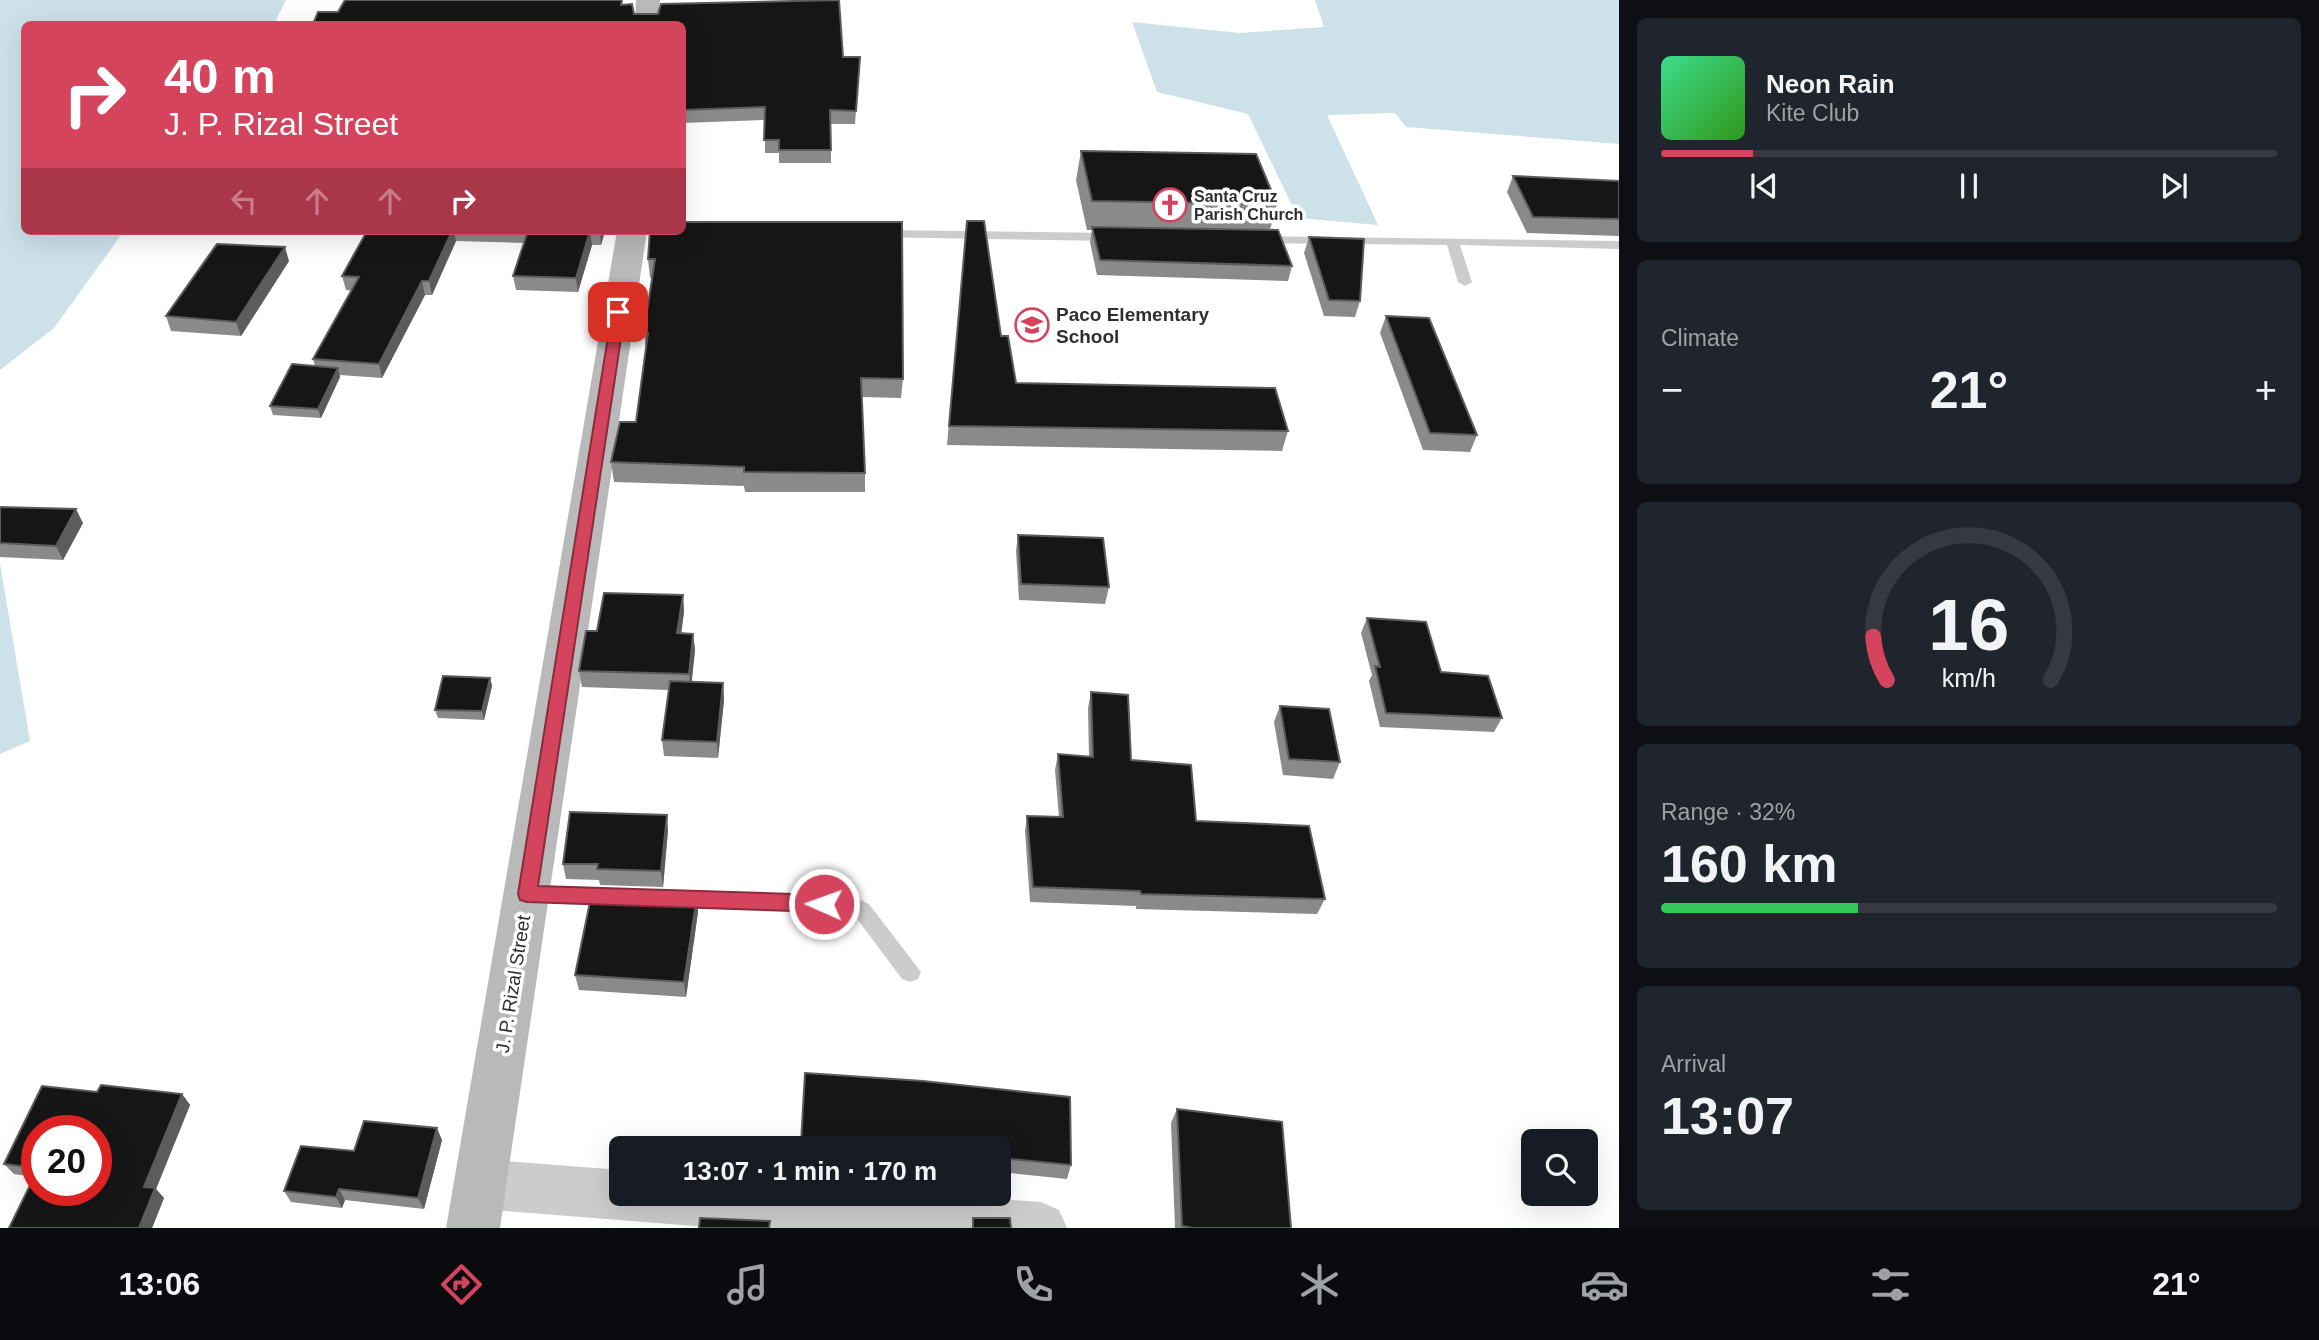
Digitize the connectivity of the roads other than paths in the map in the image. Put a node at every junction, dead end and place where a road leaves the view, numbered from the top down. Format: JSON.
{"nodes":[{"id":1,"x":648,"y":0,"type":"edge"},
{"id":2,"x":647,"y":21,"type":"edge"},
{"id":3,"x":860,"y":233,"type":"edge"},
{"id":4,"x":631,"y":235,"type":"edge"},
{"id":5,"x":1130,"y":238,"type":"edge"},
{"id":6,"x":1240,"y":240,"type":"edge"},
{"id":7,"x":1452,"y":241,"type":"junction"},
{"id":8,"x":1619,"y":245,"type":"edge"},
{"id":9,"x":1465,"y":282,"type":"dead end"},
{"id":10,"x":527,"y":894,"type":"junction"},
{"id":11,"x":632,"y":897,"type":"edge"},
{"id":12,"x":659,"y":898,"type":"edge"},
{"id":13,"x":910,"y":972,"type":"dead end"},
{"id":14,"x":477,"y":1206,"type":"edge"},
{"id":15,"x":1041,"y":1228,"type":"edge"}],
"edges":[{"from":1,"to":2,"type":"main road"},
{"from":3,"to":5,"type":"lane"},
{"from":4,"to":10,"type":"main road","name":"J. P. Rizal Street"},
{"from":6,"to":7,"type":"lane"},
{"from":7,"to":8,"type":"lane"},
{"from":7,"to":9,"type":"lane"},
{"from":10,"to":11,"type":"lane"},
{"from":10,"to":14,"type":"main road","name":"J. P. Rizal Street"},
{"from":12,"to":13,"type":"lane"},
{"from":14,"to":15,"type":"street"}]}
